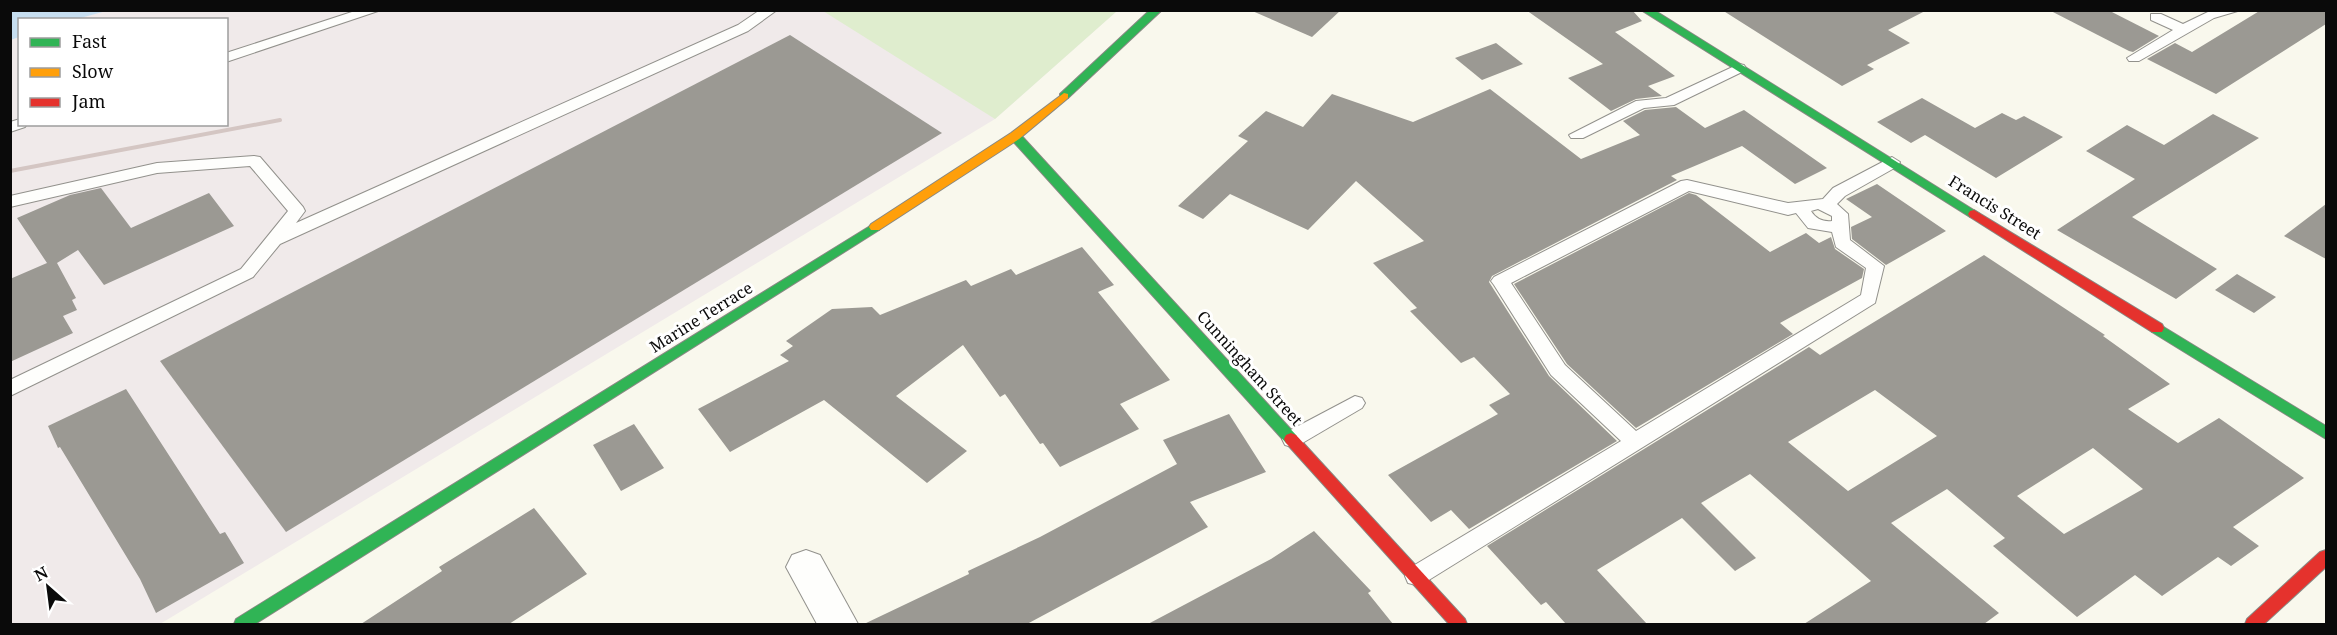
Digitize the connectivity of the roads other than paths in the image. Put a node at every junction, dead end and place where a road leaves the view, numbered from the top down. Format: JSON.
{"nodes":[{"id":1,"x":374,"y":10,"type":"edge"},
{"id":2,"x":770,"y":10,"type":"edge"},
{"id":3,"x":1157,"y":10,"type":"edge"},
{"id":4,"x":1646,"y":10,"type":"edge"},
{"id":5,"x":2234,"y":10,"type":"edge"},
{"id":6,"x":2156,"y":17,"type":"dead end"},
{"id":7,"x":2184,"y":30,"type":"junction"},
{"id":8,"x":228,"y":57,"type":"edge"},
{"id":9,"x":2134,"y":58,"type":"dead end"},
{"id":10,"x":1739,"y":68,"type":"junction"},
{"id":11,"x":1577,"y":135,"type":"dead end"},
{"id":12,"x":1014,"y":136,"type":"junction"},
{"id":13,"x":1892,"y":162,"type":"junction"},
{"id":14,"x":10,"y":202,"type":"edge"},
{"id":15,"x":1819,"y":204,"type":"junction"},
{"id":16,"x":1840,"y":224,"type":"junction"},
{"id":17,"x":273,"y":240,"type":"junction"},
{"id":18,"x":10,"y":389,"type":"edge"},
{"id":19,"x":1354,"y":403,"type":"dead end"},
{"id":20,"x":2326,"y":433,"type":"edge"},
{"id":21,"x":1292,"y":439,"type":"junction"},
{"id":22,"x":1636,"y":443,"type":"junction"},
{"id":23,"x":2326,"y":557,"type":"edge"},
{"id":24,"x":806,"y":567,"type":"dead end"},
{"id":25,"x":1416,"y":576,"type":"junction"},
{"id":26,"x":257,"y":620,"type":"edge"},
{"id":27,"x":838,"y":624,"type":"edge"},
{"id":28,"x":1459,"y":624,"type":"edge"},
{"id":29,"x":2253,"y":624,"type":"edge"}],
"edges":[{"from":1,"to":8,"type":"lane"},
{"from":2,"to":17,"type":"lane"},
{"from":3,"to":12,"type":"street","name":"Marine Terrace"},
{"from":4,"to":10,"type":"street","name":"Francis Street"},
{"from":5,"to":7,"type":"lane"},
{"from":6,"to":7,"type":"lane"},
{"from":7,"to":9,"type":"lane"},
{"from":10,"to":11,"type":"lane"},
{"from":10,"to":13,"type":"street","name":"Francis Street"},
{"from":12,"to":21,"type":"street","name":"Cunningham Street"},
{"from":12,"to":26,"type":"street","name":"Marine Terrace"},
{"from":13,"to":15,"type":"lane"},
{"from":13,"to":20,"type":"street","name":"Francis Street"},
{"from":14,"to":17,"type":"lane"},
{"from":15,"to":16,"type":"lane"},
{"from":15,"to":16,"type":"lane"},
{"from":15,"to":22,"type":"lane"},
{"from":16,"to":22,"type":"lane"},
{"from":17,"to":18,"type":"lane"},
{"from":19,"to":21,"type":"lane"},
{"from":21,"to":25,"type":"street","name":"Cunningham Street"},
{"from":22,"to":25,"type":"lane"},
{"from":23,"to":29,"type":"street"},
{"from":24,"to":27,"type":"street"},
{"from":25,"to":28,"type":"street","name":"Cunningham Street"}]}
